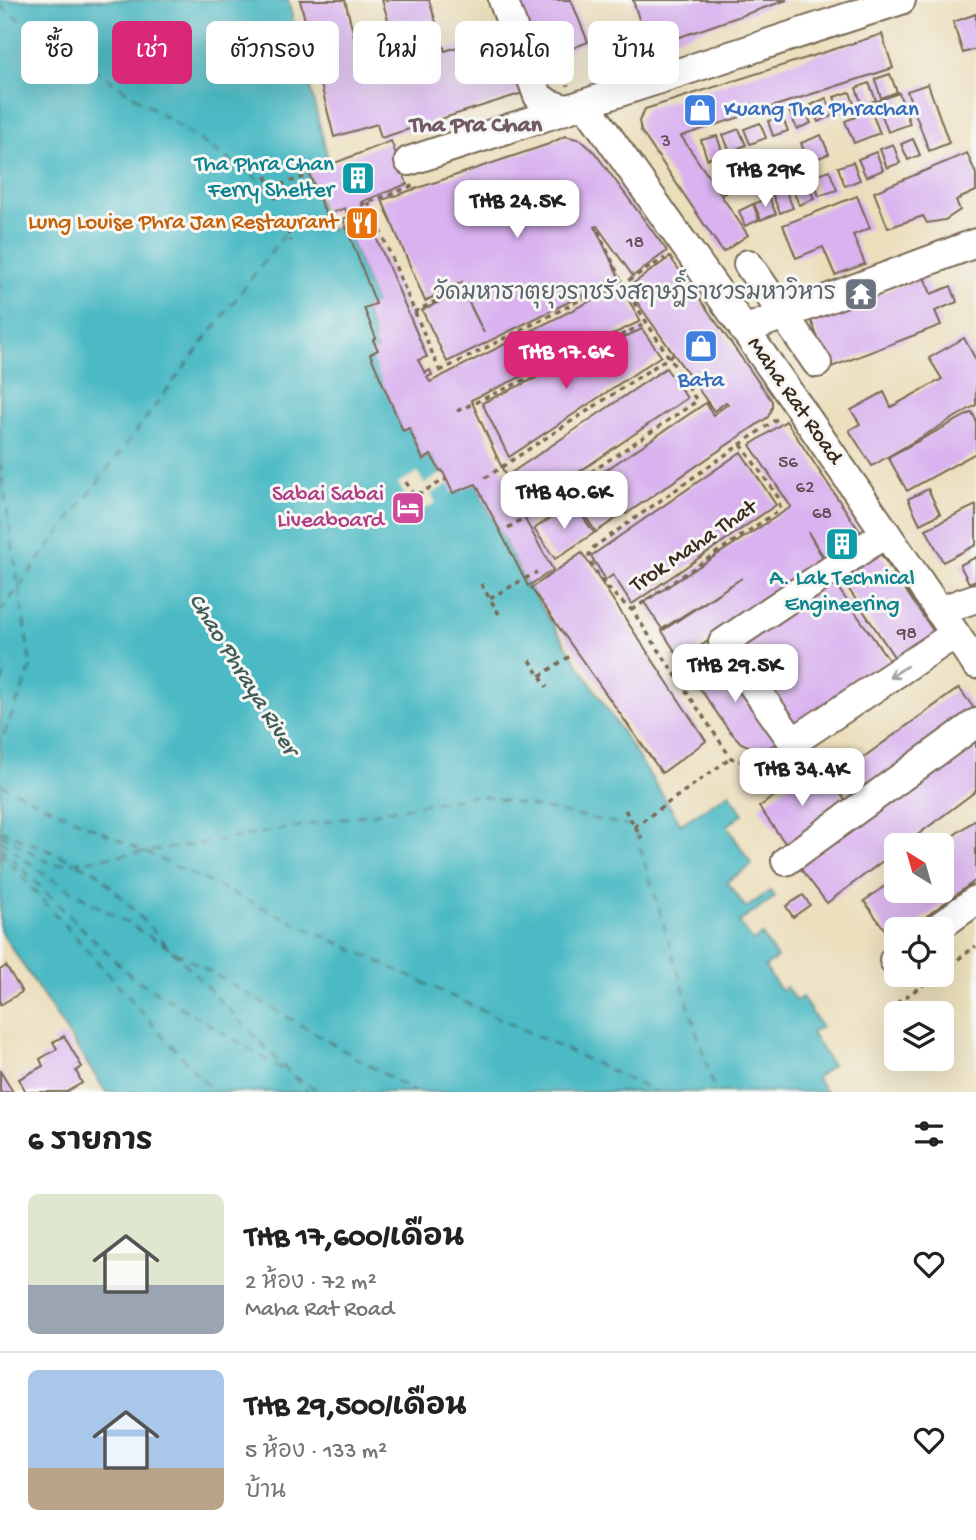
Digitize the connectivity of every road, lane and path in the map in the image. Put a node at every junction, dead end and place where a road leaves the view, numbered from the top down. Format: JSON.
{"nodes":[{"id":1,"x":503,"y":0,"type":"edge"},
{"id":2,"x":901,"y":0,"type":"edge"},
{"id":3,"x":576,"y":107,"type":"junction"},
{"id":4,"x":409,"y":161,"type":"joint"},
{"id":5,"x":309,"y":175,"type":"dead end"},
{"id":6,"x":266,"y":176,"type":"dead end"},
{"id":7,"x":271,"y":188,"type":"junction"},
{"id":8,"x":276,"y":200,"type":"dead end"},
{"id":9,"x":368,"y":202,"type":"junction"},
{"id":10,"x":361,"y":205,"type":"dead end"},
{"id":11,"x":324,"y":218,"type":"dead end"},
{"id":12,"x":284,"y":221,"type":"dead end"},
{"id":13,"x":598,"y":230,"type":"dead end"},
{"id":14,"x":287,"y":231,"type":"junction"},
{"id":15,"x":291,"y":241,"type":"dead end"},
{"id":16,"x":976,"y":243,"type":"edge"},
{"id":17,"x":672,"y":254,"type":"dead end"},
{"id":18,"x":747,"y":264,"type":"dead end"},
{"id":19,"x":624,"y":283,"type":"junction"},
{"id":20,"x":464,"y":286,"type":"dead end"},
{"id":21,"x":414,"y":312,"type":"junction"},
{"id":22,"x":783,"y":315,"type":"junction"},
{"id":23,"x":646,"y":323,"type":"junction"},
{"id":24,"x":744,"y":330,"type":"junction"},
{"id":25,"x":674,"y":354,"type":"dead end"},
{"id":26,"x":668,"y":357,"type":"junction"},
{"id":27,"x":817,"y":363,"type":"dead end"},
{"id":28,"x":797,"y":405,"type":"junction"},
{"id":29,"x":457,"y":411,"type":"dead end"},
{"id":30,"x":740,"y":443,"type":"junction"},
{"id":31,"x":485,"y":478,"type":"dead end"},
{"id":32,"x":447,"y":479,"type":"dead end"},
{"id":33,"x":406,"y":482,"type":"dead end"},
{"id":34,"x":414,"y":496,"type":"junction"},
{"id":35,"x":421,"y":509,"type":"dead end"},
{"id":36,"x":508,"y":528,"type":"dead end"},
{"id":37,"x":886,"y":533,"type":"junction"},
{"id":38,"x":537,"y":572,"type":"dead end"},
{"id":39,"x":481,"y":584,"type":"dead end"},
{"id":40,"x":490,"y":598,"type":"junction"},
{"id":41,"x":976,"y":598,"type":"edge"},
{"id":42,"x":632,"y":610,"type":"junction"},
{"id":43,"x":499,"y":614,"type":"dead end"},
{"id":44,"x":947,"y":622,"type":"junction"},
{"id":45,"x":723,"y":643,"type":"junction"},
{"id":46,"x":573,"y":654,"type":"dead end"},
{"id":47,"x":530,"y":660,"type":"dead end"},
{"id":48,"x":976,"y":664,"type":"edge"},
{"id":49,"x":676,"y":675,"type":"junction"},
{"id":50,"x":540,"y":676,"type":"junction"},
{"id":51,"x":547,"y":687,"type":"dead end"},
{"id":52,"x":976,"y":723,"type":"edge"},
{"id":53,"x":793,"y":742,"type":"junction"},
{"id":54,"x":731,"y":758,"type":"junction"},
{"id":55,"x":625,"y":810,"type":"dead end"},
{"id":56,"x":634,"y":827,"type":"junction"},
{"id":57,"x":642,"y":838,"type":"dead end"},
{"id":58,"x":786,"y":861,"type":"dead end"},
{"id":59,"x":976,"y":900,"type":"edge"},
{"id":60,"x":953,"y":917,"type":"edge"},
{"id":61,"x":976,"y":946,"type":"edge"},
{"id":62,"x":954,"y":962,"type":"edge"},
{"id":63,"x":920,"y":987,"type":"edge"},
{"id":64,"x":900,"y":1001,"type":"edge"}],
"edges":[{"from":1,"to":3,"type":"street"},
{"from":2,"to":3,"type":"street"},
{"from":3,"to":4,"type":"street"},
{"from":3,"to":24,"type":"street","name":"Maha Rat Road"},
{"from":4,"to":9,"type":"path"},
{"from":5,"to":7,"type":"path"},
{"from":6,"to":7,"type":"path"},
{"from":7,"to":8,"type":"path"},
{"from":9,"to":10,"type":"path"},
{"from":9,"to":21,"type":"path"},
{"from":11,"to":14,"type":"path"},
{"from":12,"to":14,"type":"path"},
{"from":13,"to":19,"type":"path"},
{"from":14,"to":15,"type":"path"},
{"from":16,"to":22,"type":"street"},
{"from":17,"to":19,"type":"path"},
{"from":18,"to":22,"type":"street"},
{"from":19,"to":21,"type":"path"},
{"from":19,"to":23,"type":"path"},
{"from":20,"to":21,"type":"path"},
{"from":22,"to":24,"type":"street"},
{"from":22,"to":27,"type":"street"},
{"from":23,"to":26,"type":"path"},
{"from":23,"to":29,"type":"path"},
{"from":24,"to":28,"type":"street","name":"Maha Rat Road"},
{"from":25,"to":26,"type":"path"},
{"from":26,"to":31,"type":"path"},
{"from":26,"to":36,"type":"path"},
{"from":28,"to":30,"type":"path","name":"Trok Maha That"},
{"from":28,"to":37,"type":"street","name":"Maha Rat Road"},
{"from":30,"to":42,"type":"path","name":"Trok Maha That"},
{"from":30,"to":42,"type":"path","name":"Trok Maha That"},
{"from":32,"to":34,"type":"path"},
{"from":33,"to":34,"type":"path"},
{"from":34,"to":35,"type":"path"},
{"from":37,"to":44,"type":"street","name":"Maha Rat Road"},
{"from":37,"to":45,"type":"street"},
{"from":38,"to":40,"type":"path"},
{"from":39,"to":40,"type":"path"},
{"from":40,"to":43,"type":"path"},
{"from":41,"to":44,"type":"street"},
{"from":42,"to":49,"type":"path","name":"Trok Maha That"},
{"from":44,"to":48,"type":"street","name":"Maha Rat Road"},
{"from":44,"to":53,"type":"street","one_way":true},
{"from":45,"to":49,"type":"path"},
{"from":45,"to":53,"type":"street"},
{"from":46,"to":50,"type":"path"},
{"from":47,"to":50,"type":"path"},
{"from":49,"to":54,"type":"path","name":"Trok Maha That"},
{"from":50,"to":51,"type":"path"},
{"from":52,"to":58,"type":"street"},
{"from":53,"to":54,"type":"path"},
{"from":54,"to":56,"type":"path"},
{"from":55,"to":56,"type":"path"},
{"from":56,"to":57,"type":"path"},
{"from":59,"to":60,"type":"street"},
{"from":61,"to":62,"type":"path"},
{"from":63,"to":64,"type":"path"}]}
